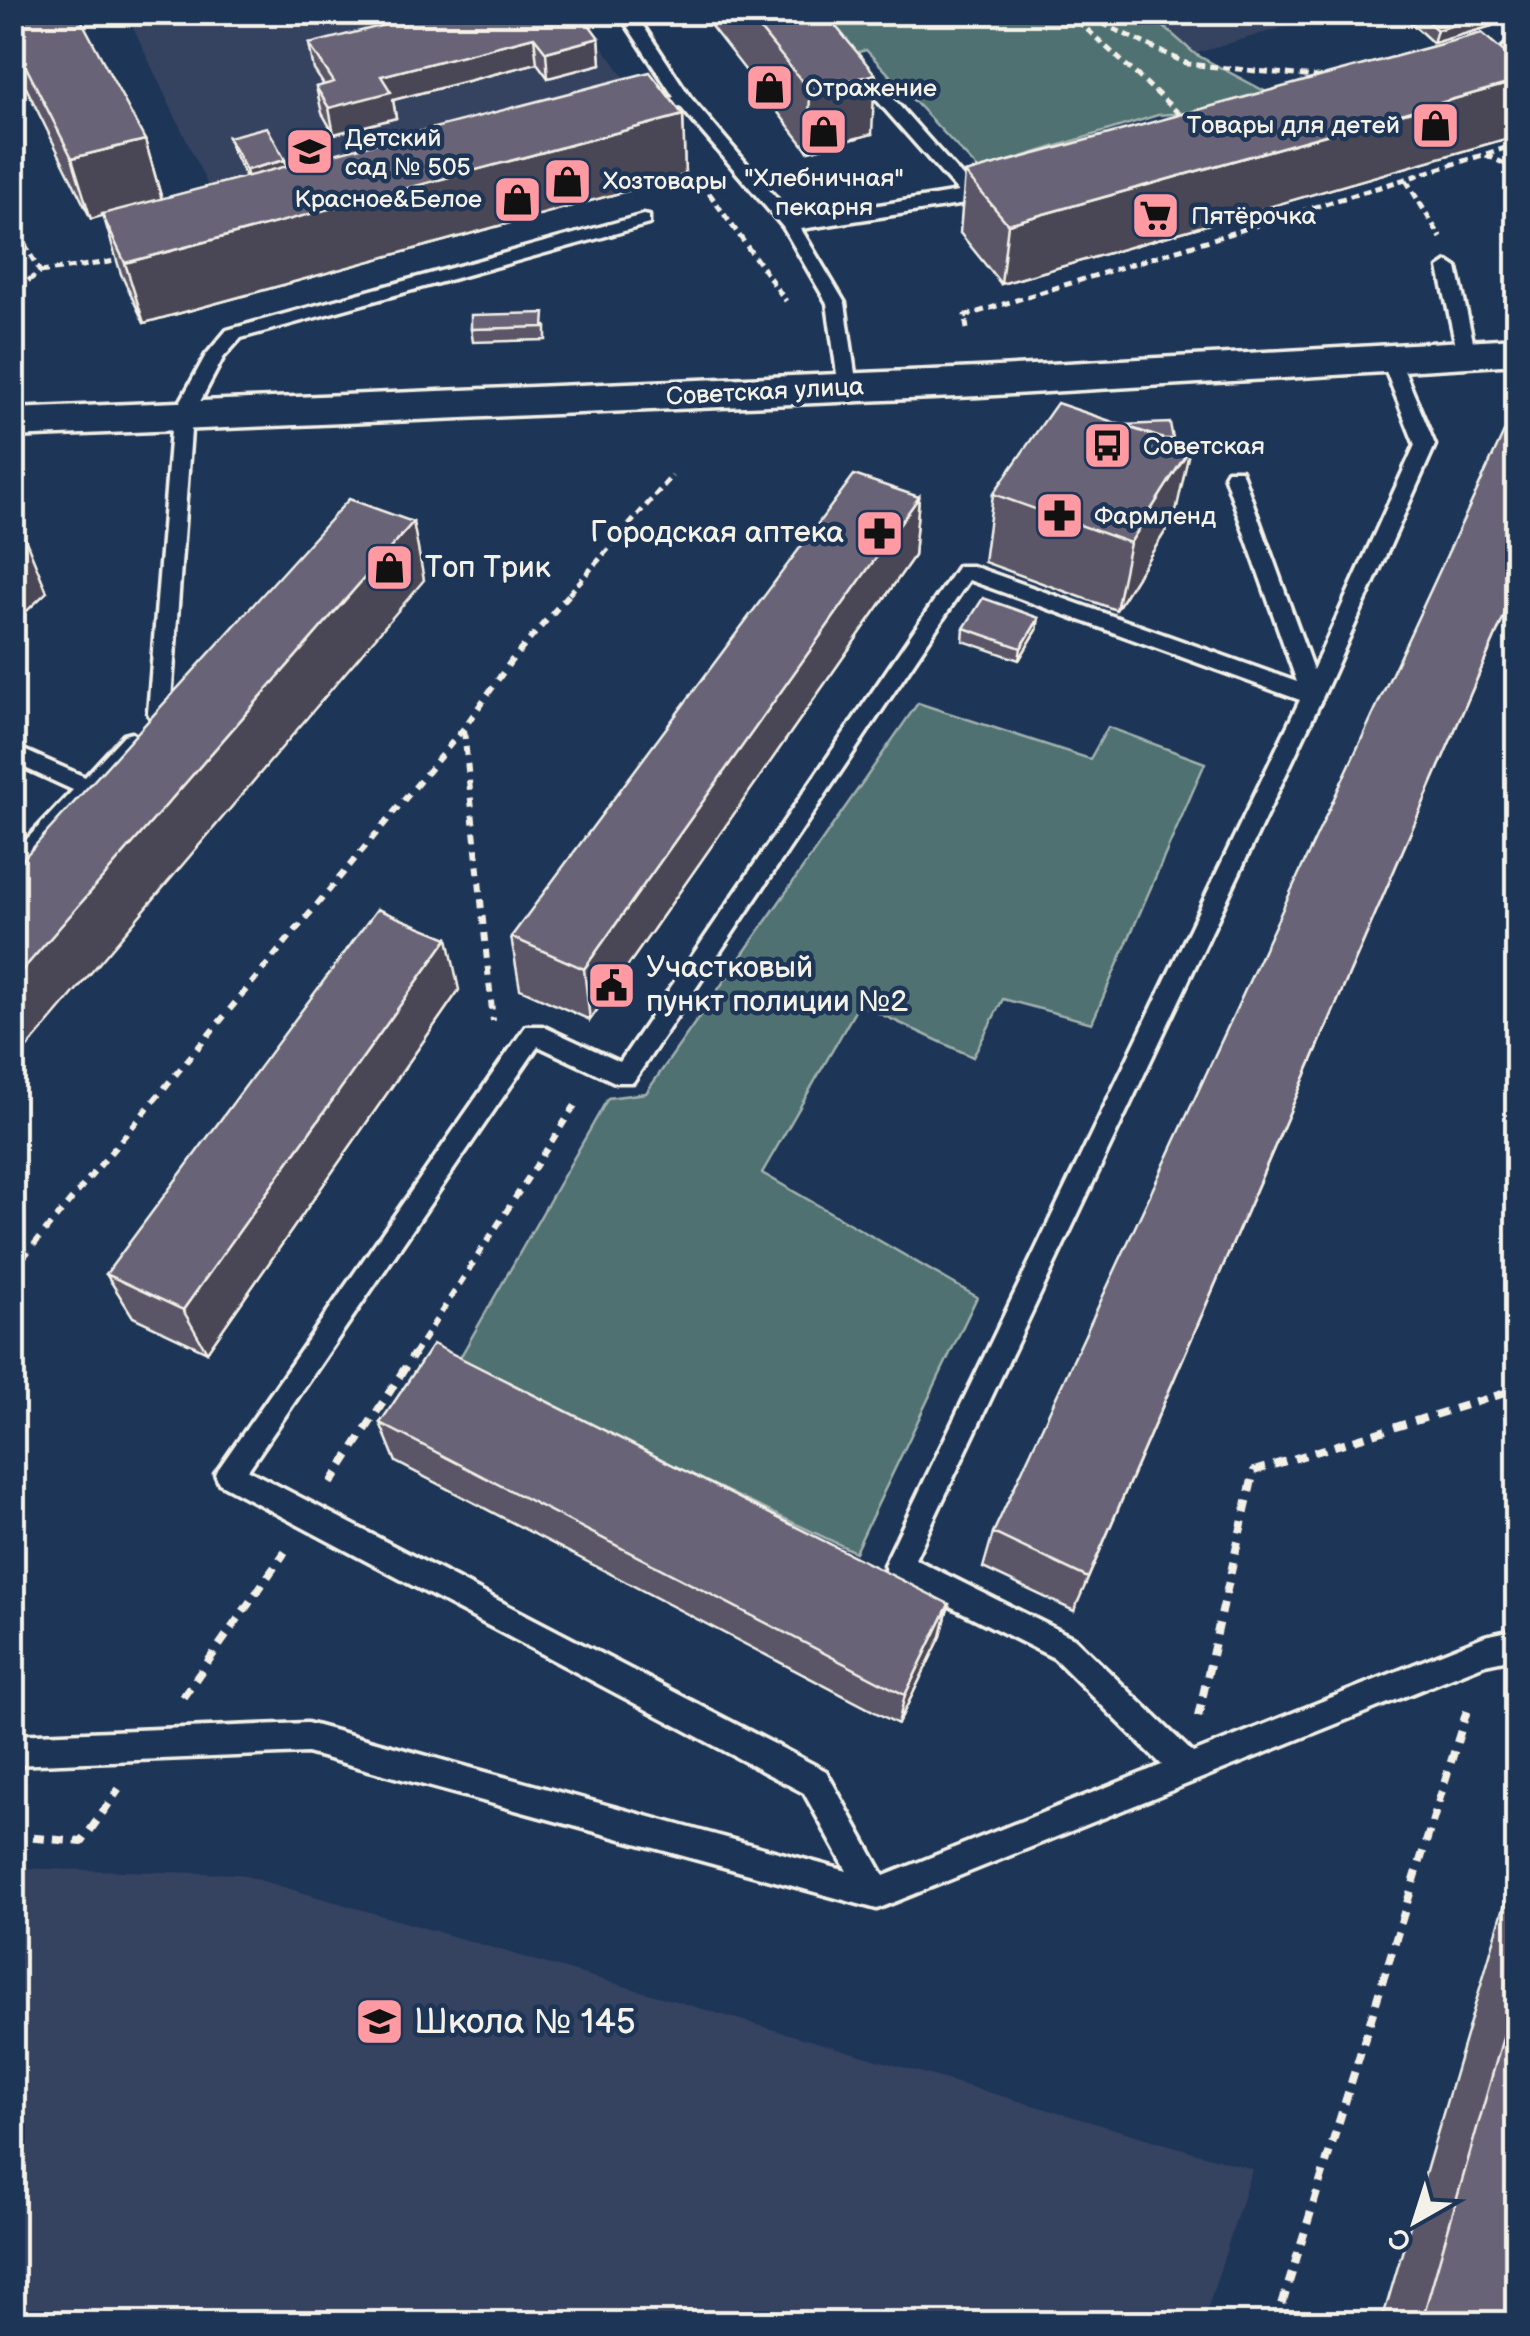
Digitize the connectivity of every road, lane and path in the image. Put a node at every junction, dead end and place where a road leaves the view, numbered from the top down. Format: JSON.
{"nodes":[{"id":1,"x":626,"y":12,"type":"edge"},
{"id":2,"x":807,"y":12,"type":"edge"},
{"id":3,"x":1068,"y":12,"type":"edge"},
{"id":4,"x":1078,"y":12,"type":"edge"},
{"id":5,"x":1511,"y":12,"type":"edge"},
{"id":6,"x":1518,"y":17,"type":"edge"},
{"id":7,"x":1518,"y":39,"type":"edge"},
{"id":8,"x":1343,"y":80,"type":"edge"},
{"id":9,"x":1464,"y":93,"type":"edge"},
{"id":10,"x":684,"y":100,"type":"junction"},
{"id":11,"x":621,"y":115,"type":"edge"},
{"id":12,"x":1198,"y":131,"type":"edge"},
{"id":13,"x":1518,"y":144,"type":"edge"},
{"id":14,"x":1485,"y":154,"type":"junction"},
{"id":15,"x":1518,"y":170,"type":"edge"},
{"id":16,"x":1405,"y":179,"type":"junction"},
{"id":17,"x":701,"y":181,"type":"dead end"},
{"id":18,"x":1010,"y":187,"type":"edge"},
{"id":19,"x":972,"y":198,"type":"junction"},
{"id":20,"x":643,"y":220,"type":"dead end"},
{"id":21,"x":12,"y":222,"type":"edge"},
{"id":22,"x":790,"y":225,"type":"junction"},
{"id":23,"x":129,"y":259,"type":"edge"},
{"id":24,"x":1448,"y":268,"type":"joint"},
{"id":25,"x":40,"y":272,"type":"junction"},
{"id":26,"x":788,"y":304,"type":"dead end"},
{"id":27,"x":12,"y":320,"type":"edge"},
{"id":28,"x":967,"y":329,"type":"dead end"},
{"id":29,"x":1518,"y":351,"type":"edge"},
{"id":30,"x":1467,"y":355,"type":"junction"},
{"id":31,"x":1388,"y":356,"type":"junction"},
{"id":32,"x":848,"y":388,"type":"junction"},
{"id":33,"x":182,"y":417,"type":"junction"},
{"id":34,"x":12,"y":423,"type":"edge"},
{"id":35,"x":672,"y":476,"type":"dead end"},
{"id":36,"x":1234,"y":476,"type":"dead end"},
{"id":37,"x":185,"y":684,"type":"edge"},
{"id":38,"x":1312,"y":696,"type":"junction"},
{"id":39,"x":159,"y":713,"type":"junction"},
{"id":40,"x":464,"y":728,"type":"junction"},
{"id":41,"x":12,"y":753,"type":"edge"},
{"id":42,"x":87,"y":787,"type":"junction"},
{"id":43,"x":12,"y":870,"type":"edge"},
{"id":44,"x":534,"y":1033,"type":"junction"},
{"id":45,"x":12,"y":1271,"type":"edge"},
{"id":46,"x":1518,"y":1389,"type":"edge"},
{"id":47,"x":1518,"y":1643,"type":"edge"},
{"id":48,"x":1485,"y":1650,"type":"junction"},
{"id":49,"x":12,"y":1750,"type":"edge"},
{"id":50,"x":1186,"y":1767,"type":"junction"},
{"id":51,"x":877,"y":1894,"type":"junction"},
{"id":52,"x":1276,"y":2324,"type":"edge"}],
"edges":[{"from":1,"to":10,"type":"lane"},
{"from":2,"to":19,"type":"lane"},
{"from":3,"to":12,"type":"path"},
{"from":4,"to":8,"type":"path"},
{"from":5,"to":6,"type":"lane"},
{"from":7,"to":9,"type":"lane"},
{"from":10,"to":11,"type":"lane"},
{"from":10,"to":22,"type":"lane"},
{"from":13,"to":14,"type":"path"},
{"from":14,"to":15,"type":"path"},
{"from":14,"to":16,"type":"path"},
{"from":16,"to":24,"type":"path"},
{"from":16,"to":28,"type":"path"},
{"from":17,"to":26,"type":"path"},
{"from":18,"to":19,"type":"lane"},
{"from":19,"to":22,"type":"lane"},
{"from":20,"to":33,"type":"lane"},
{"from":21,"to":25,"type":"path"},
{"from":22,"to":32,"type":"lane"},
{"from":23,"to":25,"type":"path"},
{"from":24,"to":30,"type":"lane"},
{"from":25,"to":27,"type":"path"},
{"from":29,"to":30,"type":"main road","name":"Советская улица"},
{"from":30,"to":31,"type":"main road","name":"Советская улица"},
{"from":31,"to":32,"type":"main road","name":"Советская улица"},
{"from":31,"to":38,"type":"lane"},
{"from":32,"to":33,"type":"main road","name":"Советская улица"},
{"from":33,"to":34,"type":"main road","name":"Советская улица"},
{"from":33,"to":39,"type":"lane"},
{"from":35,"to":40,"type":"path"},
{"from":36,"to":38,"type":"lane"},
{"from":37,"to":39,"type":"lane"},
{"from":38,"to":44,"type":"lane"},
{"from":38,"to":50,"type":"lane"},
{"from":39,"to":42,"type":"lane"},
{"from":40,"to":44,"type":"path"},
{"from":40,"to":45,"type":"path"},
{"from":41,"to":42,"type":"lane"},
{"from":42,"to":43,"type":"lane"},
{"from":44,"to":51,"type":"lane"},
{"from":46,"to":50,"type":"path"},
{"from":47,"to":48,"type":"lane"},
{"from":48,"to":50,"type":"lane"},
{"from":48,"to":52,"type":"path"},
{"from":49,"to":51,"type":"lane"},
{"from":50,"to":51,"type":"lane"}]}
